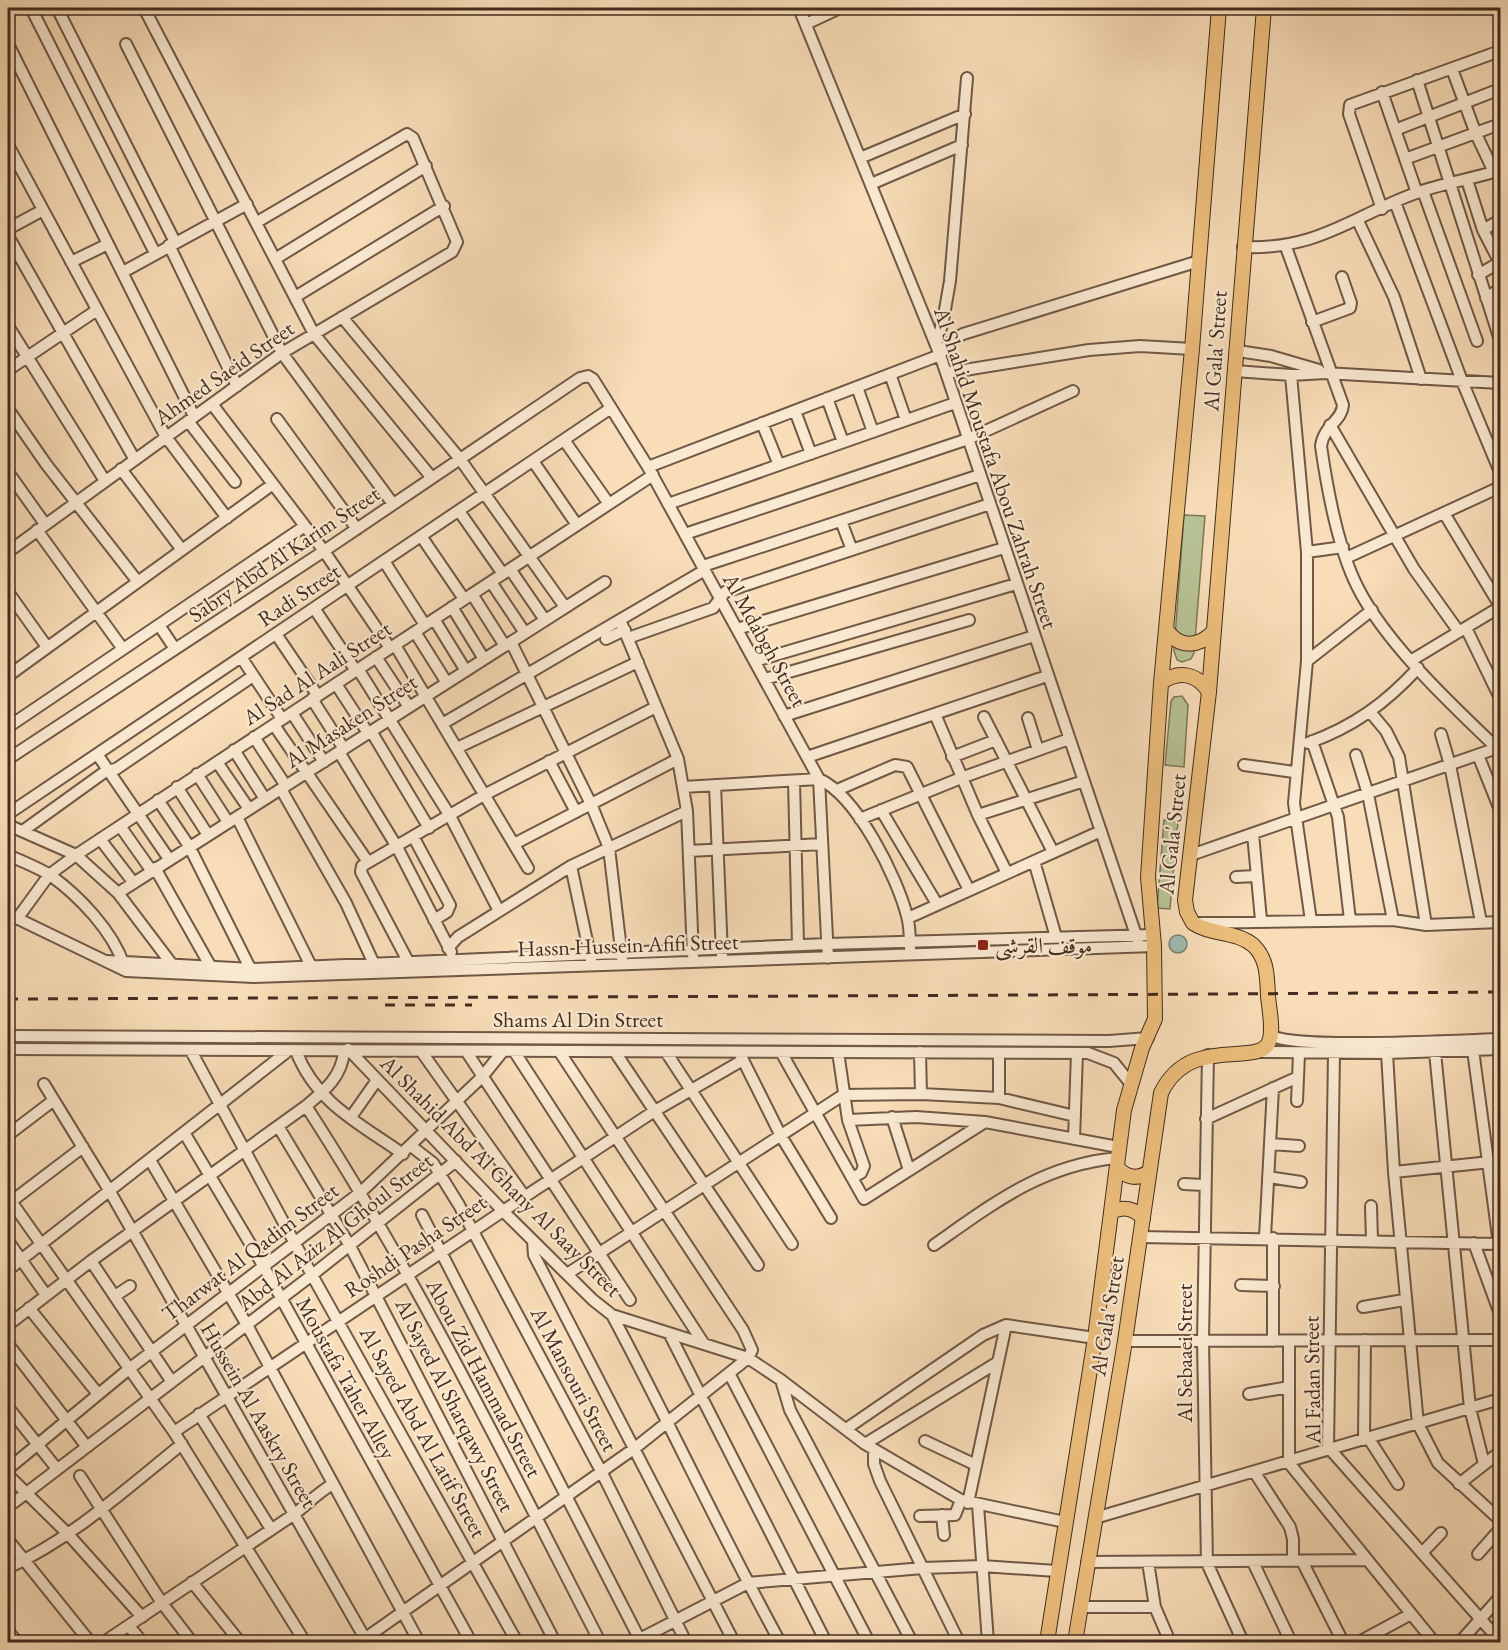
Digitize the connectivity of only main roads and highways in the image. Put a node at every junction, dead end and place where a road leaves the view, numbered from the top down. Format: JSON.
{"nodes":[{"id":1,"x":1219,"y":8,"type":"edge"},
{"id":2,"x":1264,"y":8,"type":"edge"},
{"id":3,"x":1166,"y":629,"type":"junction"},
{"id":4,"x":1213,"y":632,"type":"junction"},
{"id":5,"x":1161,"y":683,"type":"junction"},
{"id":6,"x":1209,"y":692,"type":"junction"},
{"id":7,"x":1117,"y":1157,"type":"junction"},
{"id":8,"x":1149,"y":1172,"type":"junction"},
{"id":9,"x":1110,"y":1212,"type":"junction"},
{"id":10,"x":1143,"y":1219,"type":"junction"},
{"id":11,"x":1047,"y":1642,"type":"edge"},
{"id":12,"x":1076,"y":1642,"type":"edge"}],
"edges":[{"from":1,"to":3,"type":"main road","name":"Al Gala' Street"},
{"from":2,"to":4,"type":"main road","name":"Al Gala' Street"},
{"from":3,"to":4,"type":"main road"},
{"from":3,"to":5,"type":"main road","name":"Al Gala' Street"},
{"from":4,"to":6,"type":"main road","name":"Al Gala' Street"},
{"from":5,"to":6,"type":"main road"},
{"from":5,"to":7,"type":"main road","name":"Al Gala' Street"},
{"from":6,"to":8,"type":"main road","name":"Al Gala' Street"},
{"from":7,"to":8,"type":"main road"},
{"from":7,"to":9,"type":"main road","name":"Al Gala' Street"},
{"from":8,"to":10,"type":"main road","name":"Al Gala' Street"},
{"from":9,"to":10,"type":"main road"},
{"from":9,"to":11,"type":"main road","name":"Al Gala' Street"},
{"from":10,"to":12,"type":"main road","name":"Al Gala' Street"}]}
